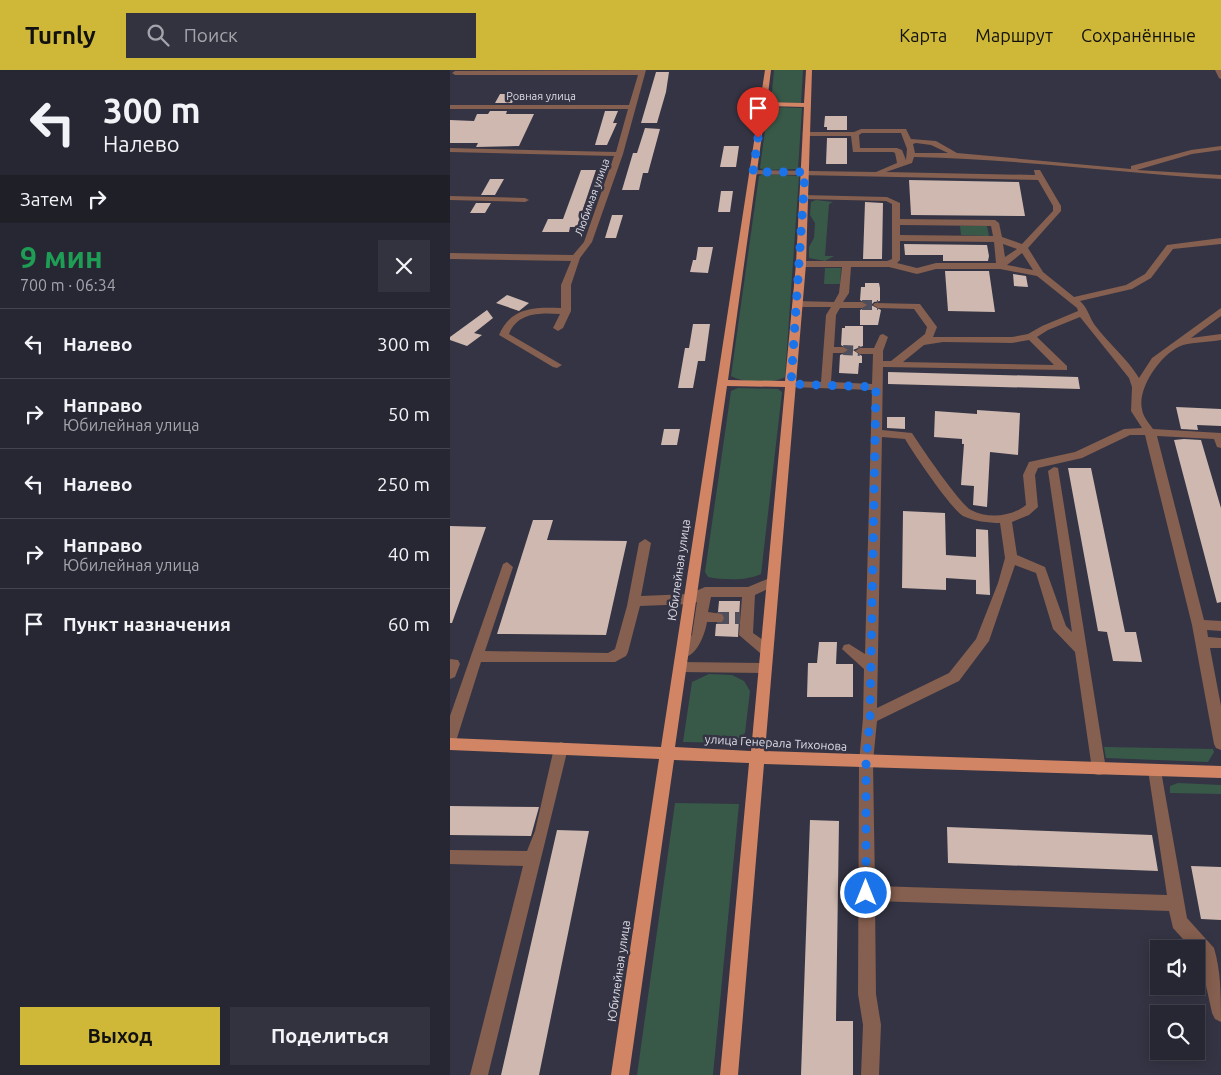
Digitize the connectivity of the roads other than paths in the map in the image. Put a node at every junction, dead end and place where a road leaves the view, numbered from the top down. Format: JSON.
{"nodes":[{"id":1,"x":768,"y":70,"type":"edge"},
{"id":2,"x":810,"y":70,"type":"edge"},
{"id":3,"x":1218,"y":70,"type":"edge"},
{"id":4,"x":643,"y":71,"type":"edge"},
{"id":5,"x":454,"y":74,"type":"edge"},
{"id":6,"x":1221,"y":77,"type":"edge"},
{"id":7,"x":764,"y":104,"type":"junction"},
{"id":8,"x":808,"y":105,"type":"junction"},
{"id":9,"x":450,"y":107,"type":"edge"},
{"id":10,"x":633,"y":107,"type":"junction"},
{"id":11,"x":806,"y":134,"type":"junction"},
{"id":12,"x":855,"y":134,"type":"junction"},
{"id":13,"x":910,"y":142,"type":"junction"},
{"id":14,"x":1221,"y":148,"type":"edge"},
{"id":15,"x":450,"y":150,"type":"edge"},
{"id":16,"x":619,"y":154,"type":"junction"},
{"id":17,"x":954,"y":154,"type":"junction"},
{"id":18,"x":911,"y":155,"type":"junction"},
{"id":19,"x":1030,"y":161,"type":"junction"},
{"id":20,"x":901,"y":164,"type":"junction"},
{"id":21,"x":1124,"y":170,"type":"junction"},
{"id":22,"x":753,"y":172,"type":"junction"},
{"id":23,"x":805,"y":172,"type":"junction"},
{"id":24,"x":875,"y":174,"type":"junction"},
{"id":25,"x":1221,"y":177,"type":"edge"},
{"id":26,"x":1042,"y":178,"type":"junction"},
{"id":27,"x":803,"y":197,"type":"junction"},
{"id":28,"x":450,"y":198,"type":"edge"},
{"id":29,"x":525,"y":200,"type":"dead end"},
{"id":30,"x":896,"y":222,"type":"junction"},
{"id":31,"x":896,"y":238,"type":"junction"},
{"id":32,"x":998,"y":239,"type":"junction"},
{"id":33,"x":1221,"y":241,"type":"edge"},
{"id":34,"x":1023,"y":248,"type":"junction"},
{"id":35,"x":450,"y":256,"type":"edge"},
{"id":36,"x":576,"y":258,"type":"junction"},
{"id":37,"x":841,"y":261,"type":"junction"},
{"id":38,"x":801,"y":264,"type":"junction"},
{"id":39,"x":889,"y":264,"type":"junction"},
{"id":40,"x":1000,"y":266,"type":"junction"},
{"id":41,"x":1040,"y":274,"type":"junction"},
{"id":42,"x":1073,"y":300,"type":"junction"},
{"id":43,"x":797,"y":304,"type":"junction"},
{"id":44,"x":838,"y":304,"type":"junction"},
{"id":45,"x":862,"y":305,"type":"tunnel mouth"},
{"id":46,"x":878,"y":305,"type":"tunnel mouth"},
{"id":47,"x":566,"y":311,"type":"junction"},
{"id":48,"x":1221,"y":311,"type":"edge"},
{"id":49,"x":1082,"y":313,"type":"junction"},
{"id":50,"x":558,"y":328,"type":"dead end"},
{"id":51,"x":883,"y":337,"type":"dead end"},
{"id":52,"x":1031,"y":337,"type":"junction"},
{"id":53,"x":1221,"y":337,"type":"edge"},
{"id":54,"x":922,"y":342,"type":"junction"},
{"id":55,"x":1178,"y":343,"type":"junction"},
{"id":56,"x":829,"y":350,"type":"junction"},
{"id":57,"x":843,"y":350,"type":"tunnel mouth"},
{"id":58,"x":860,"y":351,"type":"tunnel mouth"},
{"id":59,"x":877,"y":358,"type":"junction"},
{"id":60,"x":894,"y":364,"type":"junction"},
{"id":61,"x":558,"y":365,"type":"dead end"},
{"id":62,"x":723,"y":383,"type":"junction"},
{"id":63,"x":791,"y":384,"type":"junction"},
{"id":64,"x":826,"y":385,"type":"junction"},
{"id":65,"x":1139,"y":386,"type":"junction"},
{"id":66,"x":876,"y":387,"type":"junction"},
{"id":67,"x":1150,"y":432,"type":"junction"},
{"id":68,"x":875,"y":433,"type":"junction"},
{"id":69,"x":1220,"y":439,"type":"edge"},
{"id":70,"x":1054,"y":471,"type":"dead end"},
{"id":71,"x":1006,"y":520,"type":"junction"},
{"id":72,"x":646,"y":543,"type":"dead end"},
{"id":73,"x":1011,"y":558,"type":"junction"},
{"id":74,"x":507,"y":567,"type":"dead end"},
{"id":75,"x":772,"y":582,"type":"junction"},
{"id":76,"x":705,"y":592,"type":"junction"},
{"id":77,"x":749,"y":592,"type":"junction"},
{"id":78,"x":691,"y":599,"type":"junction"},
{"id":79,"x":633,"y":605,"type":"junction"},
{"id":80,"x":701,"y":617,"type":"junction"},
{"id":81,"x":717,"y":618,"type":"tunnel mouth"},
{"id":82,"x":1198,"y":625,"type":"junction"},
{"id":83,"x":1221,"y":626,"type":"edge"},
{"id":84,"x":1202,"y":642,"type":"junction"},
{"id":85,"x":1221,"y":643,"type":"edge"},
{"id":86,"x":765,"y":649,"type":"junction"},
{"id":87,"x":849,"y":649,"type":"dead end"},
{"id":88,"x":1082,"y":651,"type":"junction"},
{"id":89,"x":475,"y":659,"type":"junction"},
{"id":90,"x":682,"y":660,"type":"junction"},
{"id":91,"x":450,"y":664,"type":"edge"},
{"id":92,"x":763,"y":668,"type":"junction"},
{"id":93,"x":871,"y":668,"type":"junction"},
{"id":94,"x":450,"y":674,"type":"edge"},
{"id":95,"x":870,"y":718,"type":"junction"},
{"id":96,"x":450,"y":738,"type":"edge"},
{"id":97,"x":450,"y":744,"type":"edge"},
{"id":98,"x":1221,"y":744,"type":"edge"},
{"id":99,"x":561,"y":748,"type":"junction"},
{"id":100,"x":668,"y":753,"type":"junction"},
{"id":101,"x":757,"y":757,"type":"junction"},
{"id":102,"x":866,"y":762,"type":"junction"},
{"id":103,"x":1099,"y":769,"type":"junction"},
{"id":104,"x":1155,"y":770,"type":"junction"},
{"id":105,"x":1221,"y":772,"type":"edge"},
{"id":106,"x":450,"y":857,"type":"edge"},
{"id":107,"x":533,"y":858,"type":"junction"},
{"id":108,"x":866,"y":893,"type":"junction"},
{"id":109,"x":1175,"y":903,"type":"junction"},
{"id":110,"x":1221,"y":1013,"type":"edge"},
{"id":111,"x":479,"y":1075,"type":"edge"},
{"id":112,"x":620,"y":1075,"type":"edge"},
{"id":113,"x":729,"y":1075,"type":"edge"},
{"id":114,"x":870,"y":1075,"type":"edge"}],
"edges":[{"from":1,"to":7,"type":"main road","name":"Юбилейная улица"},
{"from":2,"to":8,"type":"main road"},
{"from":3,"to":6,"type":"street"},
{"from":4,"to":5,"type":"street"},
{"from":4,"to":10,"type":"street","name":"Любимая улица"},
{"from":7,"to":8,"type":"main road"},
{"from":7,"to":22,"type":"main road","name":"Юбилейная улица"},
{"from":8,"to":11,"type":"main road"},
{"from":9,"to":10,"type":"street","name":"Ровная улица"},
{"from":10,"to":16,"type":"street","name":"Любимая улица"},
{"from":11,"to":12,"type":"street"},
{"from":11,"to":23,"type":"main road"},
{"from":12,"to":13,"type":"street"},
{"from":12,"to":20,"type":"street"},
{"from":13,"to":17,"type":"street"},
{"from":13,"to":18,"type":"street"},
{"from":14,"to":21,"type":"street"},
{"from":15,"to":16,"type":"street"},
{"from":16,"to":36,"type":"street","name":"Любимая улица"},
{"from":17,"to":18,"type":"street"},
{"from":17,"to":19,"type":"street"},
{"from":18,"to":20,"type":"street"},
{"from":19,"to":21,"type":"street"},
{"from":19,"to":26,"type":"street"},
{"from":20,"to":24,"type":"street"},
{"from":21,"to":25,"type":"street"},
{"from":22,"to":23,"type":"street"},
{"from":22,"to":62,"type":"main road","name":"Юбилейная улица"},
{"from":23,"to":24,"type":"street"},
{"from":23,"to":27,"type":"main road"},
{"from":24,"to":26,"type":"street"},
{"from":26,"to":34,"type":"street"},
{"from":27,"to":30,"type":"street"},
{"from":27,"to":38,"type":"main road"},
{"from":28,"to":29,"type":"street"},
{"from":30,"to":31,"type":"street"},
{"from":30,"to":32,"type":"street"},
{"from":31,"to":32,"type":"street"},
{"from":31,"to":39,"type":"street"},
{"from":32,"to":34,"type":"street"},
{"from":32,"to":40,"type":"street"},
{"from":33,"to":42,"type":"street"},
{"from":34,"to":40,"type":"street"},
{"from":34,"to":41,"type":"street"},
{"from":35,"to":36,"type":"street"},
{"from":36,"to":47,"type":"street","name":"Любимая улица"},
{"from":37,"to":38,"type":"street"},
{"from":37,"to":39,"type":"street"},
{"from":37,"to":44,"type":"street"},
{"from":38,"to":43,"type":"main road"},
{"from":39,"to":40,"type":"street"},
{"from":40,"to":41,"type":"street"},
{"from":41,"to":42,"type":"street"},
{"from":42,"to":49,"type":"street"},
{"from":43,"to":44,"type":"street"},
{"from":43,"to":63,"type":"main road"},
{"from":44,"to":45,"type":"street"},
{"from":44,"to":56,"type":"street"},
{"from":46,"to":54,"type":"street"},
{"from":47,"to":50,"type":"street","name":"Любимая улица"},
{"from":47,"to":61,"type":"street"},
{"from":48,"to":55,"type":"street"},
{"from":49,"to":52,"type":"street"},
{"from":49,"to":65,"type":"street"},
{"from":51,"to":59,"type":"street"},
{"from":52,"to":54,"type":"street"},
{"from":52,"to":60,"type":"street"},
{"from":53,"to":55,"type":"street"},
{"from":54,"to":60,"type":"street"},
{"from":55,"to":65,"type":"street"},
{"from":56,"to":57,"type":"street"},
{"from":56,"to":64,"type":"street"},
{"from":58,"to":59,"type":"street"},
{"from":59,"to":60,"type":"street"},
{"from":59,"to":66,"type":"street"},
{"from":62,"to":63,"type":"main road"},
{"from":62,"to":78,"type":"main road","name":"Юбилейная улица"},
{"from":63,"to":64,"type":"street"},
{"from":63,"to":75,"type":"main road"},
{"from":64,"to":66,"type":"street"},
{"from":65,"to":67,"type":"street"},
{"from":66,"to":68,"type":"street"},
{"from":67,"to":69,"type":"street"},
{"from":67,"to":71,"type":"street"},
{"from":67,"to":82,"type":"street"},
{"from":68,"to":71,"type":"street"},
{"from":68,"to":93,"type":"street"},
{"from":70,"to":88,"type":"street"},
{"from":71,"to":73,"type":"street"},
{"from":72,"to":79,"type":"street"},
{"from":73,"to":88,"type":"street"},
{"from":73,"to":95,"type":"street"},
{"from":74,"to":89,"type":"street"},
{"from":75,"to":77,"type":"street"},
{"from":75,"to":86,"type":"main road"},
{"from":76,"to":77,"type":"street"},
{"from":76,"to":78,"type":"street"},
{"from":76,"to":80,"type":"street"},
{"from":77,"to":86,"type":"street"},
{"from":78,"to":79,"type":"street"},
{"from":78,"to":90,"type":"main road","name":"Юбилейная улица"},
{"from":79,"to":89,"type":"street"},
{"from":80,"to":81,"type":"street"},
{"from":80,"to":90,"type":"street"},
{"from":82,"to":83,"type":"street"},
{"from":82,"to":84,"type":"street"},
{"from":84,"to":85,"type":"street"},
{"from":84,"to":98,"type":"street"},
{"from":86,"to":92,"type":"main road"},
{"from":87,"to":93,"type":"street"},
{"from":88,"to":103,"type":"street"},
{"from":89,"to":96,"type":"street"},
{"from":90,"to":92,"type":"street"},
{"from":90,"to":100,"type":"main road","name":"Юбилейная улица"},
{"from":91,"to":94,"type":"street"},
{"from":92,"to":101,"type":"main road"},
{"from":93,"to":95,"type":"street"},
{"from":95,"to":102,"type":"street"},
{"from":97,"to":99,"type":"main road","name":"улица Генерала Тихонова"},
{"from":99,"to":100,"type":"main road","name":"улица Генерала Тихонова"},
{"from":99,"to":107,"type":"street"},
{"from":100,"to":101,"type":"main road","name":"улица Генерала Тихонова"},
{"from":100,"to":112,"type":"main road","name":"Юбилейная улица"},
{"from":101,"to":102,"type":"main road","name":"улица Генерала Тихонова"},
{"from":101,"to":113,"type":"main road"},
{"from":102,"to":103,"type":"main road","name":"улица Генерала Тихонова"},
{"from":102,"to":108,"type":"street"},
{"from":103,"to":104,"type":"main road","name":"улица Генерала Тихонова"},
{"from":104,"to":105,"type":"main road","name":"улица Генерала Тихонова"},
{"from":104,"to":109,"type":"street"},
{"from":106,"to":107,"type":"street"},
{"from":107,"to":111,"type":"street"},
{"from":108,"to":109,"type":"street"},
{"from":108,"to":114,"type":"street"},
{"from":109,"to":110,"type":"street"}]}
